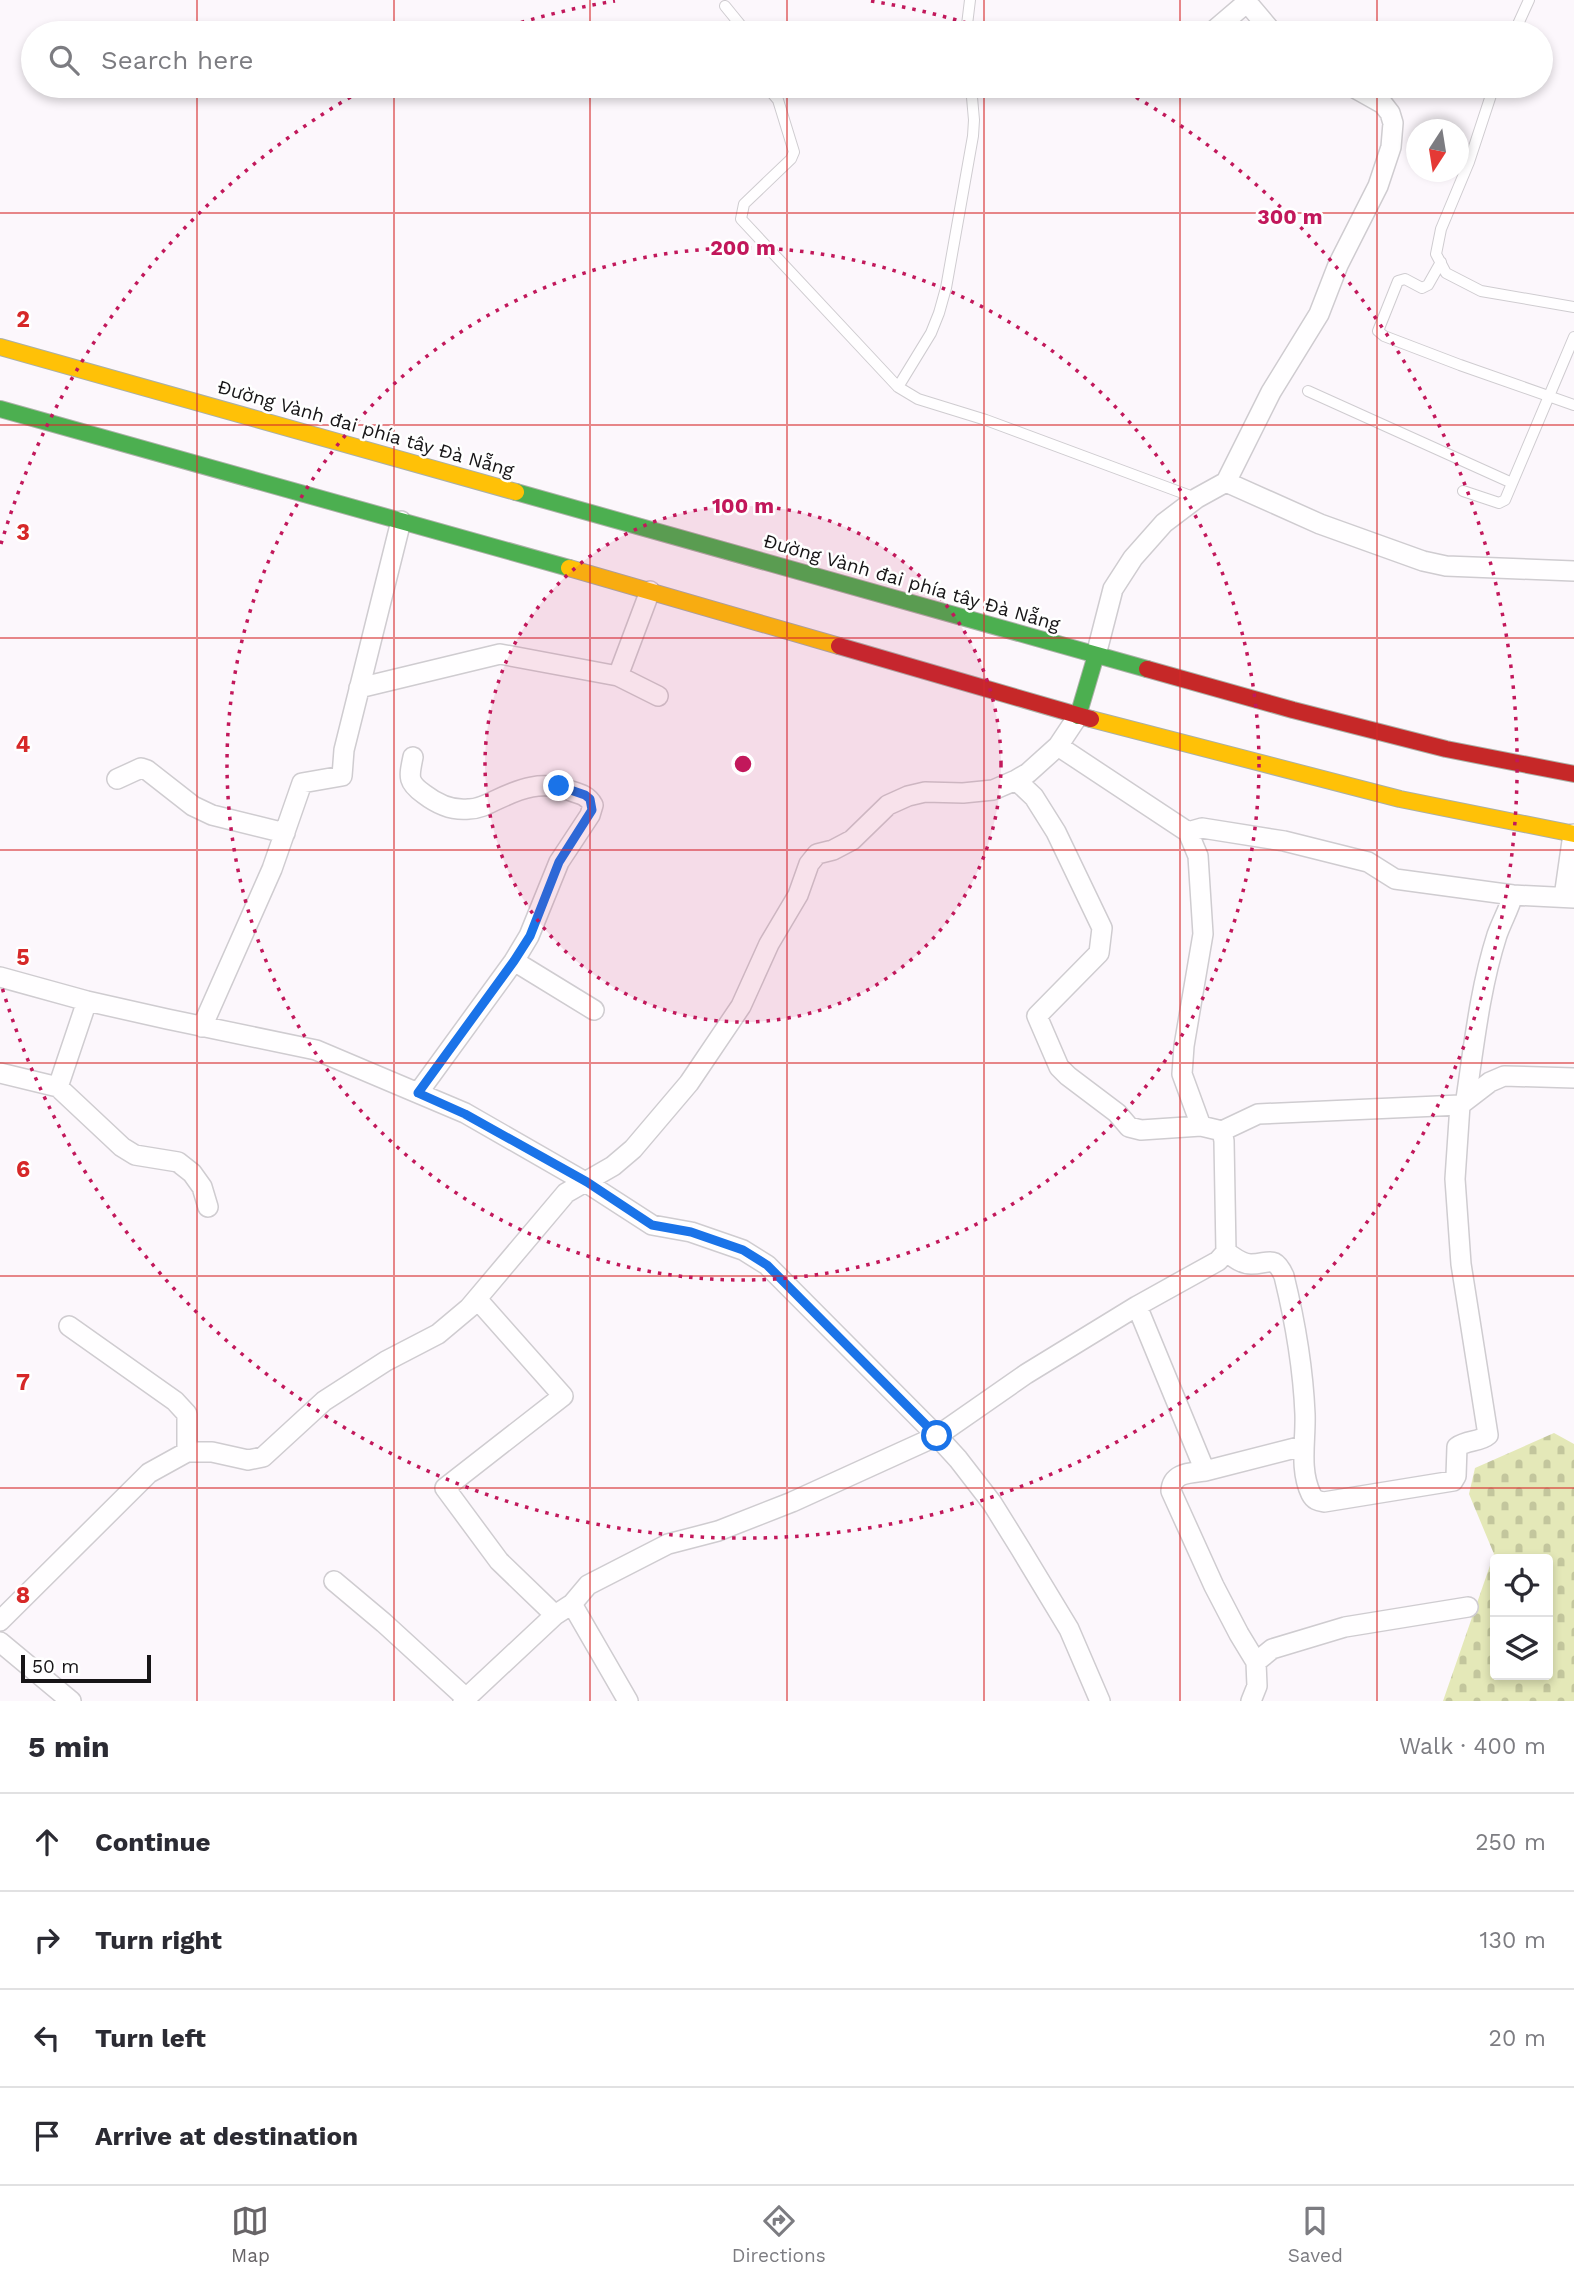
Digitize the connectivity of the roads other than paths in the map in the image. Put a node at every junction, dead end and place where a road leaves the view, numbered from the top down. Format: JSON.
{"nodes":[{"id":1,"x":970,"y":0,"type":"edge"},
{"id":2,"x":1529,"y":0,"type":"edge"},
{"id":3,"x":725,"y":6,"type":"dead end"},
{"id":4,"x":737,"y":21,"type":"edge"},
{"id":5,"x":967,"y":21,"type":"edge"},
{"id":6,"x":1225,"y":21,"type":"edge"},
{"id":7,"x":1262,"y":21,"type":"edge"},
{"id":8,"x":1519,"y":21,"type":"edge"},
{"id":9,"x":776,"y":98,"type":"edge"},
{"id":10,"x":972,"y":98,"type":"edge"},
{"id":11,"x":1372,"y":98,"type":"edge"},
{"id":12,"x":1490,"y":98,"type":"edge"},
{"id":13,"x":1441,"y":262,"type":"junction"},
{"id":14,"x":1574,"y":307,"type":"edge"},
{"id":15,"x":1574,"y":337,"type":"edge"},
{"id":16,"x":0,"y":346,"type":"edge"},
{"id":17,"x":898,"y":387,"type":"junction"},
{"id":18,"x":1308,"y":391,"type":"dead end"},
{"id":19,"x":1549,"y":397,"type":"junction"},
{"id":20,"x":1574,"y":405,"type":"edge"},
{"id":21,"x":0,"y":409,"type":"edge"},
{"id":22,"x":1226,"y":482,"type":"junction"},
{"id":23,"x":1512,"y":483,"type":"junction"},
{"id":24,"x":1463,"y":491,"type":"dead end"},
{"id":25,"x":1197,"y":498,"type":"junction"},
{"id":26,"x":401,"y":521,"type":"junction"},
{"id":27,"x":1574,"y":571,"type":"edge"},
{"id":28,"x":650,"y":591,"type":"junction"},
{"id":29,"x":1096,"y":655,"type":"junction"},
{"id":30,"x":618,"y":676,"type":"junction"},
{"id":31,"x":359,"y":688,"type":"junction"},
{"id":32,"x":658,"y":696,"type":"dead end"},
{"id":33,"x":1078,"y":716,"type":"junction"},
{"id":34,"x":1058,"y":746,"type":"junction"},
{"id":35,"x":412,"y":757,"type":"dead end"},
{"id":36,"x":1574,"y":774,"type":"edge"},
{"id":37,"x":117,"y":779,"type":"dead end"},
{"id":38,"x":1016,"y":780,"type":"junction"},
{"id":39,"x":1188,"y":832,"type":"junction"},
{"id":40,"x":285,"y":833,"type":"junction"},
{"id":41,"x":1574,"y":834,"type":"edge"},
{"id":42,"x":1513,"y":895,"type":"junction"},
{"id":43,"x":1569,"y":897,"type":"edge"},
{"id":44,"x":514,"y":961,"type":"junction"},
{"id":45,"x":0,"y":977,"type":"edge"},
{"id":46,"x":86,"y":1001,"type":"junction"},
{"id":47,"x":594,"y":1010,"type":"dead end"},
{"id":48,"x":202,"y":1027,"type":"junction"},
{"id":49,"x":0,"y":1073,"type":"edge"},
{"id":50,"x":1574,"y":1078,"type":"edge"},
{"id":51,"x":58,"y":1087,"type":"junction"},
{"id":52,"x":418,"y":1093,"type":"junction"},
{"id":53,"x":1463,"y":1102,"type":"junction"},
{"id":54,"x":1201,"y":1126,"type":"junction"},
{"id":55,"x":1222,"y":1131,"type":"junction"},
{"id":56,"x":587,"y":1182,"type":"junction"},
{"id":57,"x":208,"y":1207,"type":"dead end"},
{"id":58,"x":1226,"y":1252,"type":"junction"},
{"id":59,"x":477,"y":1299,"type":"junction"},
{"id":60,"x":1137,"y":1306,"type":"junction"},
{"id":61,"x":69,"y":1326,"type":"dead end"},
{"id":62,"x":937,"y":1436,"type":"junction"},
{"id":63,"x":1303,"y":1446,"type":"junction"},
{"id":64,"x":187,"y":1452,"type":"junction"},
{"id":65,"x":1205,"y":1471,"type":"junction"},
{"id":66,"x":334,"y":1581,"type":"dead end"},
{"id":67,"x":572,"y":1604,"type":"junction"},
{"id":68,"x":1468,"y":1607,"type":"dead end"},
{"id":69,"x":555,"y":1615,"type":"junction"},
{"id":70,"x":0,"y":1621,"type":"edge"},
{"id":71,"x":0,"y":1642,"type":"edge"},
{"id":72,"x":1256,"y":1662,"type":"junction"},
{"id":73,"x":465,"y":1699,"type":"edge"},
{"id":74,"x":71,"y":1701,"type":"edge"},
{"id":75,"x":628,"y":1701,"type":"edge"},
{"id":76,"x":1100,"y":1701,"type":"edge"},
{"id":77,"x":1251,"y":1701,"type":"edge"}],
"edges":[{"from":1,"to":5,"type":"lane"},
{"from":2,"to":8,"type":"lane"},
{"from":3,"to":4,"type":"lane"},
{"from":6,"to":7,"type":"street"},
{"from":9,"to":17,"type":"lane"},
{"from":10,"to":17,"type":"lane"},
{"from":11,"to":22,"type":"street"},
{"from":12,"to":13,"type":"lane"},
{"from":13,"to":14,"type":"lane"},
{"from":13,"to":19,"type":"lane"},
{"from":15,"to":19,"type":"lane"},
{"from":16,"to":29,"type":"main road","name":"Đường Vành đai phía tây Đà Nẵng"},
{"from":17,"to":25,"type":"lane"},
{"from":18,"to":23,"type":"lane"},
{"from":19,"to":20,"type":"lane"},
{"from":19,"to":23,"type":"lane"},
{"from":21,"to":26,"type":"main road"},
{"from":22,"to":25,"type":"street"},
{"from":22,"to":27,"type":"street"},
{"from":23,"to":24,"type":"lane"},
{"from":25,"to":29,"type":"street"},
{"from":26,"to":28,"type":"main road"},
{"from":26,"to":31,"type":"street"},
{"from":28,"to":30,"type":"street"},
{"from":28,"to":33,"type":"main road"},
{"from":29,"to":33,"type":"main road"},
{"from":29,"to":36,"type":"main road","name":"Đường Vành đai phía tây Đà Nẵng"},
{"from":30,"to":31,"type":"street"},
{"from":30,"to":32,"type":"street"},
{"from":31,"to":40,"type":"street"},
{"from":33,"to":34,"type":"street"},
{"from":33,"to":41,"type":"main road"},
{"from":34,"to":38,"type":"street"},
{"from":34,"to":39,"type":"street"},
{"from":35,"to":44,"type":"street"},
{"from":37,"to":40,"type":"street"},
{"from":38,"to":54,"type":"street"},
{"from":38,"to":56,"type":"street"},
{"from":39,"to":42,"type":"street"},
{"from":39,"to":54,"type":"street"},
{"from":40,"to":48,"type":"street"},
{"from":41,"to":43,"type":"street"},
{"from":42,"to":43,"type":"street"},
{"from":42,"to":53,"type":"street"},
{"from":44,"to":47,"type":"street"},
{"from":44,"to":52,"type":"street"},
{"from":45,"to":46,"type":"street"},
{"from":46,"to":48,"type":"street"},
{"from":46,"to":51,"type":"street"},
{"from":48,"to":52,"type":"street"},
{"from":49,"to":51,"type":"street"},
{"from":50,"to":53,"type":"street"},
{"from":51,"to":57,"type":"street"},
{"from":52,"to":56,"type":"street"},
{"from":53,"to":55,"type":"street"},
{"from":53,"to":63,"type":"street"},
{"from":54,"to":55,"type":"street"},
{"from":55,"to":58,"type":"street"},
{"from":56,"to":59,"type":"street"},
{"from":56,"to":62,"type":"street"},
{"from":58,"to":60,"type":"street"},
{"from":58,"to":63,"type":"street"},
{"from":59,"to":64,"type":"street"},
{"from":59,"to":69,"type":"street"},
{"from":60,"to":62,"type":"street"},
{"from":60,"to":65,"type":"street"},
{"from":61,"to":64,"type":"street"},
{"from":62,"to":67,"type":"street"},
{"from":62,"to":76,"type":"street"},
{"from":63,"to":65,"type":"street"},
{"from":64,"to":70,"type":"street"},
{"from":65,"to":72,"type":"street"},
{"from":66,"to":73,"type":"street"},
{"from":67,"to":69,"type":"street"},
{"from":67,"to":75,"type":"street"},
{"from":68,"to":72,"type":"street"},
{"from":69,"to":73,"type":"street"},
{"from":71,"to":74,"type":"street"},
{"from":72,"to":77,"type":"street"}]}
